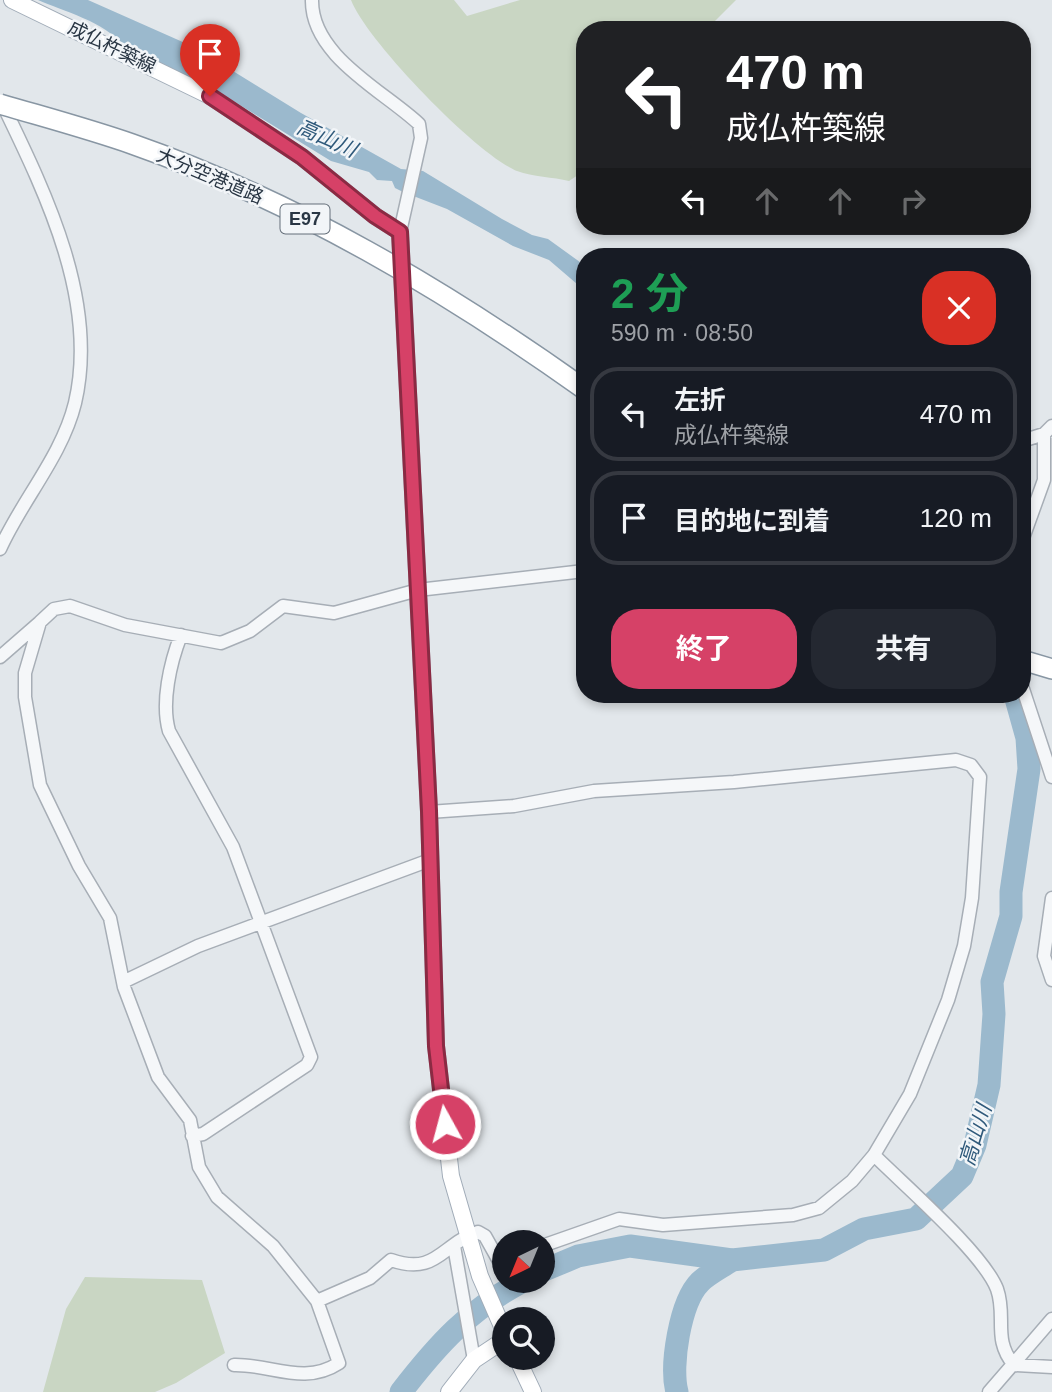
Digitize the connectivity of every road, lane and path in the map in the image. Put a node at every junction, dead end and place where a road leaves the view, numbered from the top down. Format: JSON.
{"nodes":[{"id":1,"x":12,"y":0,"type":"edge"},
{"id":2,"x":312,"y":0,"type":"edge"},
{"id":3,"x":0,"y":102,"type":"edge"},
{"id":4,"x":400,"y":232,"type":"junction"},
{"id":5,"x":576,"y":383,"type":"edge"},
{"id":6,"x":1048,"y":430,"type":"edge"},
{"id":7,"x":1031,"y":437,"type":"edge"},
{"id":8,"x":1031,"y":516,"type":"edge"},
{"id":9,"x":0,"y":549,"type":"edge"},
{"id":10,"x":576,"y":572,"type":"edge"},
{"id":11,"x":418,"y":590,"type":"junction"},
{"id":12,"x":40,"y":622,"type":"junction"},
{"id":13,"x":181,"y":635,"type":"junction"},
{"id":14,"x":0,"y":657,"type":"edge"},
{"id":15,"x":1031,"y":663,"type":"edge"},
{"id":16,"x":1052,"y":669,"type":"edge"},
{"id":17,"x":1028,"y":703,"type":"edge"},
{"id":18,"x":1052,"y":778,"type":"edge"},
{"id":19,"x":429,"y":811,"type":"junction"},
{"id":20,"x":430,"y":860,"type":"junction"},
{"id":21,"x":1052,"y":898,"type":"edge"},
{"id":22,"x":262,"y":922,"type":"junction"},
{"id":23,"x":1052,"y":980,"type":"edge"},
{"id":24,"x":123,"y":982,"type":"junction"},
{"id":25,"x":192,"y":1136,"type":"junction"},
{"id":26,"x":874,"y":1155,"type":"junction"},
{"id":27,"x":460,"y":1240,"type":"junction"},
{"id":28,"x":555,"y":1241,"type":"edge"},
{"id":29,"x":492,"y":1248,"type":"edge"},
{"id":30,"x":317,"y":1301,"type":"junction"},
{"id":31,"x":493,"y":1307,"type":"edge"},
{"id":32,"x":1052,"y":1319,"type":"edge"},
{"id":33,"x":492,"y":1338,"type":"edge"},
{"id":34,"x":472,"y":1352,"type":"junction"},
{"id":35,"x":234,"y":1365,"type":"dead end"},
{"id":36,"x":1014,"y":1365,"type":"junction"},
{"id":37,"x":1052,"y":1367,"type":"edge"},
{"id":38,"x":523,"y":1370,"type":"edge"},
{"id":39,"x":449,"y":1392,"type":"edge"},
{"id":40,"x":533,"y":1392,"type":"edge"},
{"id":41,"x":989,"y":1392,"type":"edge"}],
"edges":[{"from":1,"to":4,"type":"main road","name":"成仏杵築線"},
{"from":2,"to":4,"type":"street"},
{"from":3,"to":5,"type":"highway","name":"大分空港道路","number":"E97","bridge":true},
{"from":3,"to":9,"type":"street"},
{"from":4,"to":11,"type":"main road"},
{"from":6,"to":7,"type":"street"},
{"from":6,"to":8,"type":"street"},
{"from":10,"to":11,"type":"street"},
{"from":11,"to":13,"type":"street"},
{"from":11,"to":19,"type":"main road"},
{"from":12,"to":13,"type":"street"},
{"from":12,"to":14,"type":"street"},
{"from":12,"to":24,"type":"street"},
{"from":13,"to":22,"type":"street"},
{"from":15,"to":16,"type":"highway"},
{"from":17,"to":18,"type":"street"},
{"from":19,"to":20,"type":"main road"},
{"from":19,"to":26,"type":"street"},
{"from":20,"to":22,"type":"street"},
{"from":20,"to":27,"type":"main road"},
{"from":21,"to":23,"type":"street"},
{"from":22,"to":24,"type":"street"},
{"from":22,"to":25,"type":"street"},
{"from":24,"to":25,"type":"street"},
{"from":25,"to":30,"type":"street"},
{"from":26,"to":28,"type":"street"},
{"from":26,"to":36,"type":"street"},
{"from":27,"to":29,"type":"street"},
{"from":27,"to":30,"type":"street"},
{"from":27,"to":31,"type":"main road"},
{"from":27,"to":34,"type":"street"},
{"from":30,"to":35,"type":"street"},
{"from":32,"to":36,"type":"street"},
{"from":33,"to":34,"type":"main road"},
{"from":34,"to":39,"type":"main road"},
{"from":36,"to":37,"type":"street"},
{"from":36,"to":41,"type":"street"},
{"from":38,"to":40,"type":"main road"}]}
